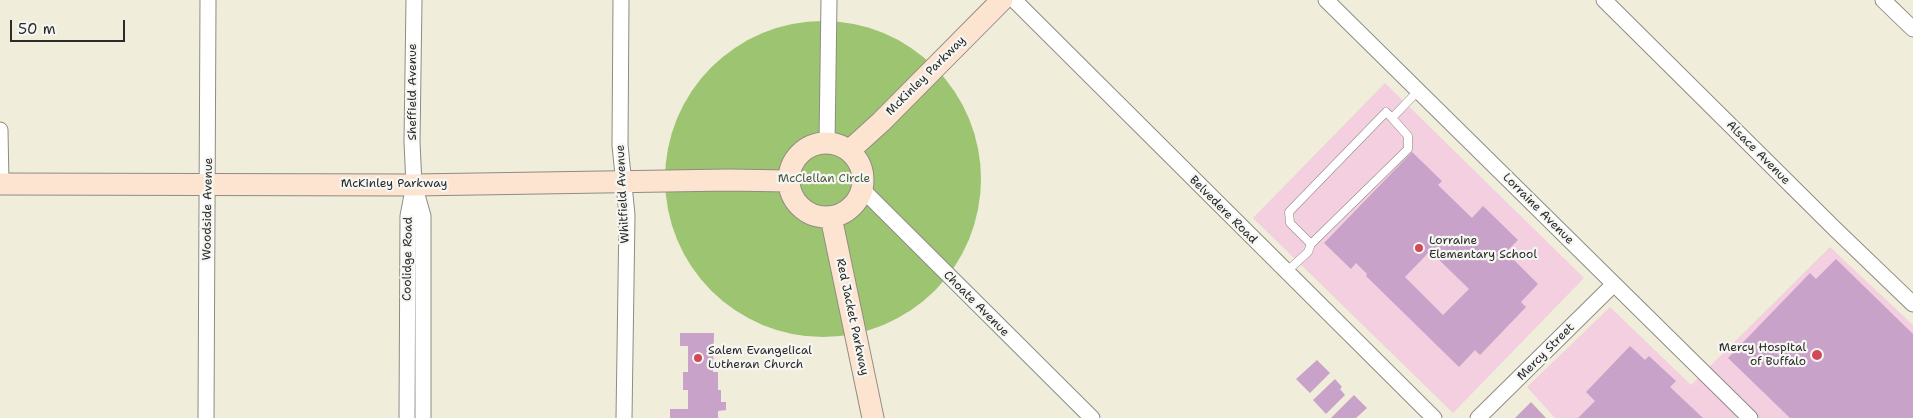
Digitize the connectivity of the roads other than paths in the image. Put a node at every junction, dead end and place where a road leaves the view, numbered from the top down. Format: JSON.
{"nodes":[{"id":1,"x":208,"y":0,"type":"edge"},
{"id":2,"x":414,"y":0,"type":"edge"},
{"id":3,"x":621,"y":0,"type":"edge"},
{"id":4,"x":829,"y":0,"type":"edge"},
{"id":5,"x":1002,"y":0,"type":"edge"},
{"id":6,"x":1014,"y":0,"type":"edge"},
{"id":7,"x":1326,"y":0,"type":"edge"},
{"id":8,"x":1604,"y":0,"type":"edge"},
{"id":9,"x":1883,"y":0,"type":"edge"},
{"id":10,"x":1913,"y":29,"type":"edge"},
{"id":11,"x":1418,"y":91,"type":"junction"},
{"id":12,"x":1392,"y":118,"type":"junction"},
{"id":13,"x":0,"y":130,"type":"edge"},
{"id":14,"x":827,"y":142,"type":"junction"},
{"id":15,"x":849,"y":151,"type":"junction"},
{"id":16,"x":788,"y":181,"type":"junction"},
{"id":17,"x":623,"y":182,"type":"junction"},
{"id":18,"x":1,"y":184,"type":"edge"},
{"id":19,"x":208,"y":184,"type":"junction"},
{"id":20,"x":414,"y":185,"type":"junction"},
{"id":21,"x":862,"y":189,"type":"junction"},
{"id":22,"x":831,"y":217,"type":"junction"},
{"id":23,"x":1311,"y":244,"type":"junction"},
{"id":24,"x":1286,"y":272,"type":"junction"},
{"id":25,"x":1614,"y":284,"type":"junction"},
{"id":26,"x":1913,"y":304,"type":"edge"},
{"id":27,"x":206,"y":418,"type":"edge"},
{"id":28,"x":407,"y":418,"type":"edge"},
{"id":29,"x":423,"y":418,"type":"edge"},
{"id":30,"x":624,"y":418,"type":"edge"},
{"id":31,"x":873,"y":418,"type":"edge"},
{"id":32,"x":1092,"y":418,"type":"edge"},
{"id":33,"x":1434,"y":418,"type":"edge"},
{"id":34,"x":1478,"y":418,"type":"edge"},
{"id":35,"x":1750,"y":418,"type":"edge"}],
"edges":[{"from":1,"to":19,"type":"street","name":"Woodside Avenue"},
{"from":2,"to":20,"type":"street","name":"Sheffield Avenue"},
{"from":3,"to":17,"type":"street","name":"Whitfield Avenue"},
{"from":4,"to":14,"type":"street"},
{"from":5,"to":15,"type":"street","name":"McKinley Parkway"},
{"from":6,"to":24,"type":"street","name":"Belvedere Road"},
{"from":7,"to":11,"type":"street","name":"Lorraine Avenue"},
{"from":8,"to":26,"type":"street","name":"Alsace Avenue"},
{"from":9,"to":10,"type":"street"},
{"from":11,"to":12,"type":"lane"},
{"from":11,"to":25,"type":"street","name":"Lorraine Avenue"},
{"from":12,"to":23,"type":"lane"},
{"from":12,"to":23,"type":"lane"},
{"from":13,"to":18,"type":"street"},
{"from":14,"to":15,"type":"street"},
{"from":14,"to":16,"type":"street"},
{"from":15,"to":21,"type":"street"},
{"from":16,"to":17,"type":"street","name":"McKinley Parkway"},
{"from":16,"to":22,"type":"street"},
{"from":17,"to":20,"type":"street","name":"McKinley Parkway"},
{"from":17,"to":30,"type":"street","name":"Whitfield Avenue"},
{"from":18,"to":19,"type":"street","name":"McKinley Parkway"},
{"from":19,"to":20,"type":"street","name":"McKinley Parkway"},
{"from":19,"to":27,"type":"street","name":"Woodside Avenue"},
{"from":20,"to":28,"type":"street","name":"Coolidge Road"},
{"from":20,"to":29,"type":"street","name":"Coolidge Road"},
{"from":21,"to":22,"type":"street"},
{"from":21,"to":32,"type":"street","name":"Choate Avenue"},
{"from":22,"to":31,"type":"street","name":"Red Jacket Parkway"},
{"from":23,"to":24,"type":"lane"},
{"from":24,"to":33,"type":"street","name":"Belvedere Road"},
{"from":25,"to":34,"type":"street","name":"Mercy Street"},
{"from":25,"to":35,"type":"street","name":"Lorraine Avenue"}]}
